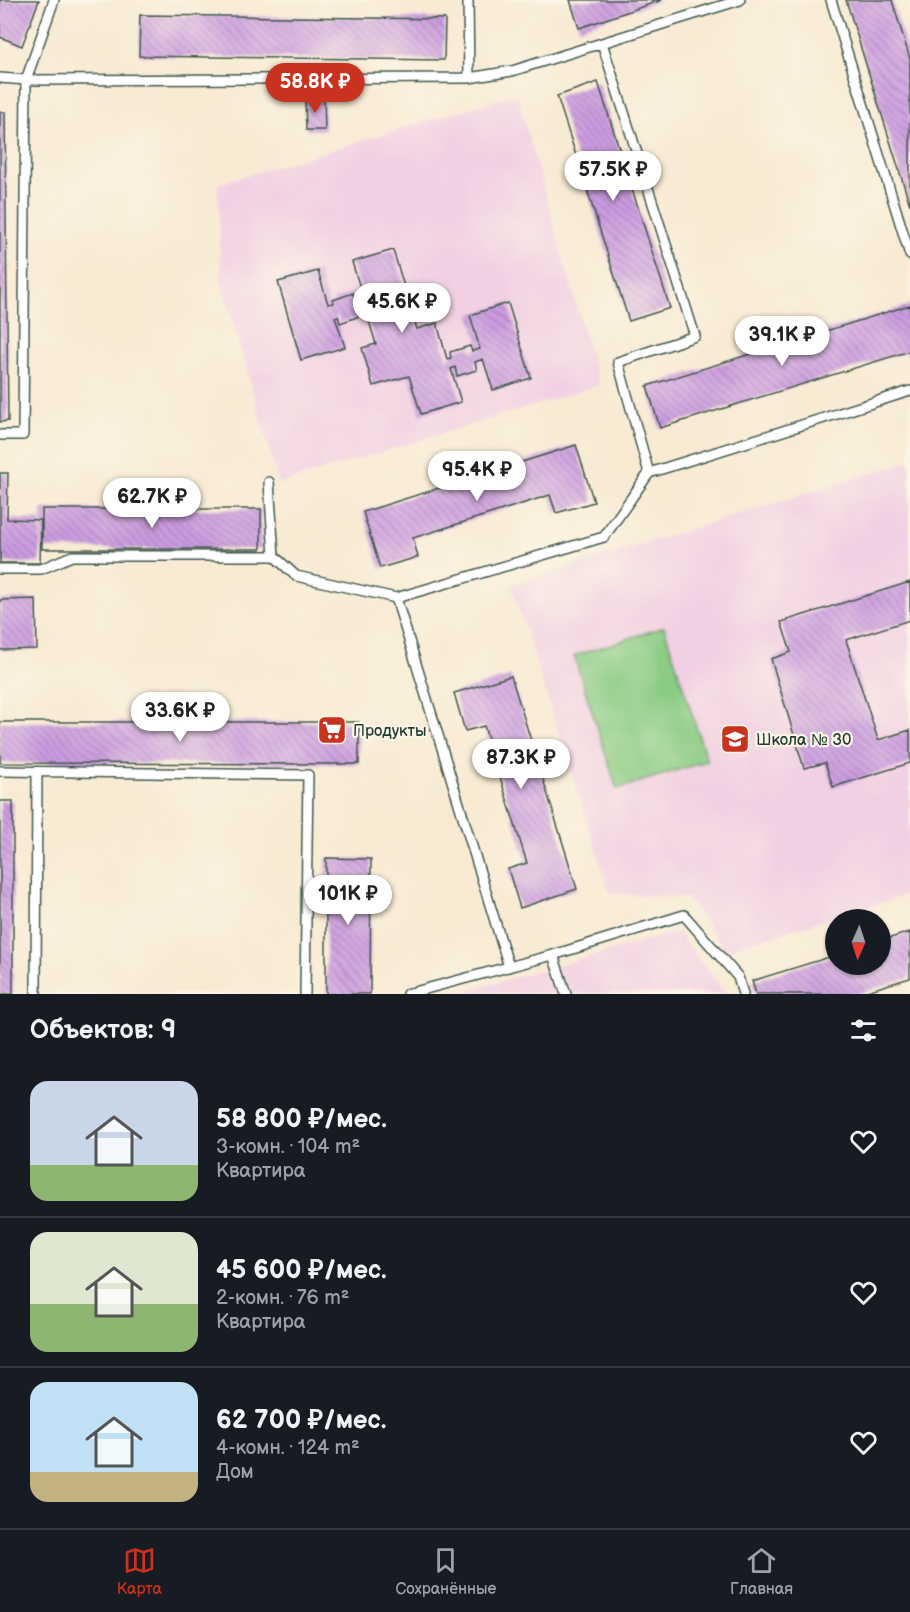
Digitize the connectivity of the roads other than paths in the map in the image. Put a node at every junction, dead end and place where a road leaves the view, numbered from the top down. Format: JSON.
{"nodes":[{"id":1,"x":54,"y":0,"type":"edge"},
{"id":2,"x":468,"y":0,"type":"edge"},
{"id":3,"x":740,"y":0,"type":"edge"},
{"id":4,"x":831,"y":0,"type":"edge"},
{"id":5,"x":602,"y":43,"type":"junction"},
{"id":6,"x":0,"y":78,"type":"edge"},
{"id":7,"x":469,"y":78,"type":"junction"},
{"id":8,"x":26,"y":80,"type":"junction"},
{"id":9,"x":910,"y":255,"type":"edge"},
{"id":10,"x":910,"y":392,"type":"edge"},
{"id":11,"x":0,"y":435,"type":"edge"},
{"id":12,"x":649,"y":473,"type":"junction"},
{"id":13,"x":269,"y":482,"type":"dead end"},
{"id":14,"x":274,"y":556,"type":"junction"},
{"id":15,"x":0,"y":569,"type":"edge"},
{"id":16,"x":396,"y":598,"type":"junction"},
{"id":17,"x":0,"y":771,"type":"edge"},
{"id":18,"x":37,"y":772,"type":"junction"},
{"id":19,"x":554,"y":955,"type":"junction"},
{"id":20,"x":509,"y":967,"type":"junction"},
{"id":21,"x":36,"y":994,"type":"edge"},
{"id":22,"x":305,"y":994,"type":"edge"},
{"id":23,"x":407,"y":994,"type":"edge"},
{"id":24,"x":566,"y":994,"type":"edge"},
{"id":25,"x":743,"y":994,"type":"edge"}],
"edges":[{"from":1,"to":8,"type":"lane"},
{"from":2,"to":7,"type":"lane"},
{"from":3,"to":5,"type":"lane"},
{"from":4,"to":9,"type":"lane"},
{"from":5,"to":7,"type":"lane"},
{"from":5,"to":12,"type":"lane"},
{"from":6,"to":8,"type":"lane"},
{"from":7,"to":8,"type":"lane"},
{"from":8,"to":11,"type":"lane"},
{"from":10,"to":12,"type":"lane"},
{"from":12,"to":16,"type":"lane"},
{"from":13,"to":14,"type":"lane"},
{"from":14,"to":15,"type":"lane"},
{"from":14,"to":16,"type":"lane"},
{"from":16,"to":20,"type":"lane"},
{"from":17,"to":18,"type":"lane"},
{"from":18,"to":21,"type":"lane"},
{"from":18,"to":22,"type":"lane"},
{"from":19,"to":20,"type":"lane"},
{"from":19,"to":24,"type":"lane"},
{"from":19,"to":25,"type":"lane"},
{"from":20,"to":23,"type":"lane"}]}
